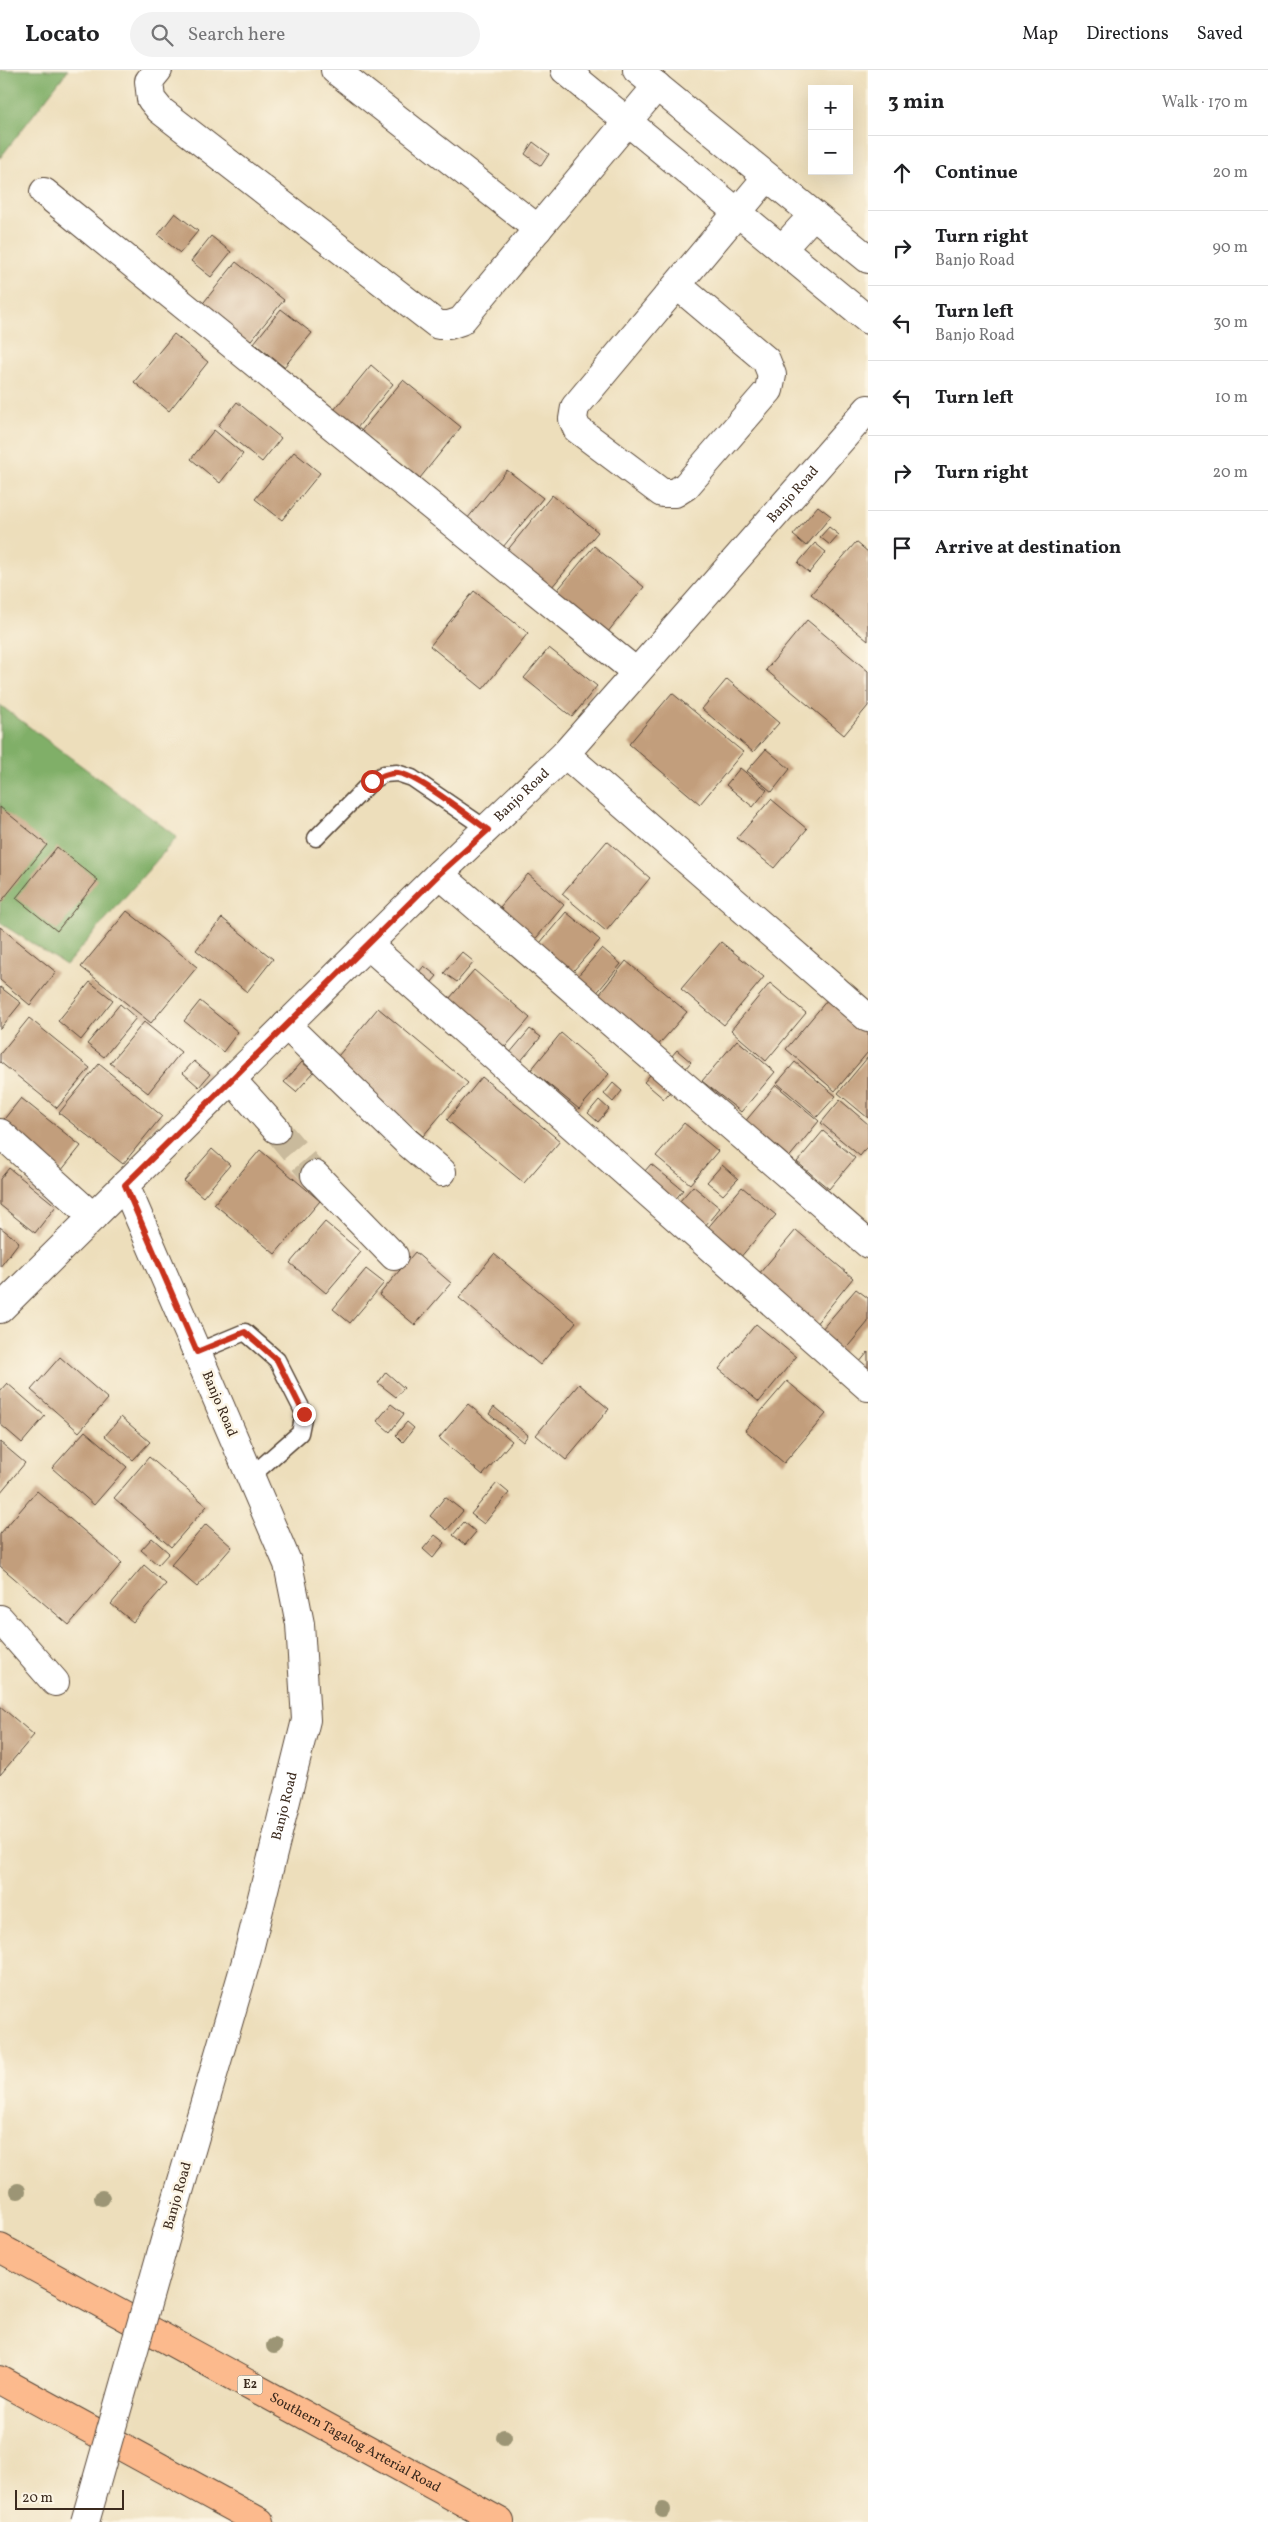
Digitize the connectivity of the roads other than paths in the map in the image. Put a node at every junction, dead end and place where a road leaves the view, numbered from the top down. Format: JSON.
{"nodes":[{"id":1,"x":158,"y":70,"type":"edge"},
{"id":2,"x":335,"y":70,"type":"edge"},
{"id":3,"x":565,"y":70,"type":"edge"},
{"id":4,"x":647,"y":78,"type":"edge"},
{"id":5,"x":628,"y":122,"type":"junction"},
{"id":6,"x":767,"y":177,"type":"junction"},
{"id":7,"x":44,"y":192,"type":"dead end"},
{"id":8,"x":737,"y":212,"type":"junction"},
{"id":9,"x":813,"y":215,"type":"junction"},
{"id":10,"x":538,"y":229,"type":"junction"},
{"id":11,"x":782,"y":249,"type":"junction"},
{"id":12,"x":868,"y":259,"type":"edge"},
{"id":13,"x":677,"y":285,"type":"junction"},
{"id":14,"x":868,"y":320,"type":"edge"},
{"id":15,"x":868,"y":409,"type":"edge"},
{"id":16,"x":636,"y":672,"type":"junction"},
{"id":17,"x":565,"y":754,"type":"junction"},
{"id":18,"x":488,"y":830,"type":"junction"},
{"id":19,"x":316,"y":838,"type":"dead end"},
{"id":20,"x":439,"y":874,"type":"junction"},
{"id":21,"x":368,"y":944,"type":"junction"},
{"id":22,"x":868,"y":1018,"type":"edge"},
{"id":23,"x":286,"y":1025,"type":"junction"},
{"id":24,"x":232,"y":1080,"type":"junction"},
{"id":25,"x":276,"y":1129,"type":"tunnel mouth"},
{"id":26,"x":0,"y":1133,"type":"edge"},
{"id":27,"x":442,"y":1172,"type":"dead end"},
{"id":28,"x":315,"y":1176,"type":"tunnel mouth"},
{"id":29,"x":125,"y":1185,"type":"junction"},
{"id":30,"x":93,"y":1217,"type":"junction"},
{"id":31,"x":868,"y":1244,"type":"edge"},
{"id":32,"x":394,"y":1256,"type":"dead end"},
{"id":33,"x":0,"y":1309,"type":"edge"},
{"id":34,"x":197,"y":1352,"type":"junction"},
{"id":35,"x":868,"y":1387,"type":"edge"},
{"id":36,"x":250,"y":1477,"type":"junction"},
{"id":37,"x":0,"y":1619,"type":"edge"},
{"id":38,"x":55,"y":1682,"type":"dead end"},
{"id":39,"x":0,"y":2248,"type":"edge"},
{"id":40,"x":0,"y":2380,"type":"edge"},
{"id":41,"x":85,"y":2522,"type":"edge"},
{"id":42,"x":260,"y":2522,"type":"edge"},
{"id":43,"x":500,"y":2522,"type":"edge"}],
"edges":[{"from":1,"to":10,"type":"street"},
{"from":2,"to":10,"type":"street"},
{"from":3,"to":5,"type":"street"},
{"from":4,"to":5,"type":"street"},
{"from":4,"to":6,"type":"street"},
{"from":5,"to":8,"type":"street"},
{"from":5,"to":10,"type":"street"},
{"from":6,"to":8,"type":"street"},
{"from":6,"to":9,"type":"street"},
{"from":7,"to":16,"type":"street"},
{"from":8,"to":11,"type":"street"},
{"from":8,"to":13,"type":"street"},
{"from":9,"to":11,"type":"street"},
{"from":9,"to":12,"type":"street"},
{"from":11,"to":14,"type":"street"},
{"from":13,"to":13,"type":"street"},
{"from":15,"to":16,"type":"street","name":"Banjo Road"},
{"from":16,"to":17,"type":"street","name":"Banjo Road"},
{"from":17,"to":18,"type":"street","name":"Banjo Road"},
{"from":17,"to":22,"type":"street"},
{"from":18,"to":19,"type":"lane"},
{"from":18,"to":20,"type":"street","name":"Banjo Road"},
{"from":20,"to":21,"type":"street","name":"Banjo Road"},
{"from":20,"to":31,"type":"street"},
{"from":21,"to":23,"type":"street","name":"Banjo Road"},
{"from":21,"to":35,"type":"street"},
{"from":23,"to":24,"type":"street","name":"Banjo Road"},
{"from":23,"to":27,"type":"street"},
{"from":24,"to":25,"type":"street"},
{"from":24,"to":29,"type":"street","name":"Banjo Road"},
{"from":26,"to":30,"type":"street"},
{"from":28,"to":32,"type":"street"},
{"from":29,"to":30,"type":"street"},
{"from":29,"to":34,"type":"street","name":"Banjo Road"},
{"from":30,"to":33,"type":"street"},
{"from":34,"to":36,"type":"street","name":"Banjo Road"},
{"from":34,"to":36,"type":"lane"},
{"from":36,"to":41,"type":"street","name":"Banjo Road","bridge":true},
{"from":37,"to":38,"type":"street"},
{"from":39,"to":43,"type":"highway","name":"Southern Tagalog Arterial Road","number":"E2"},
{"from":40,"to":42,"type":"highway"}]}
